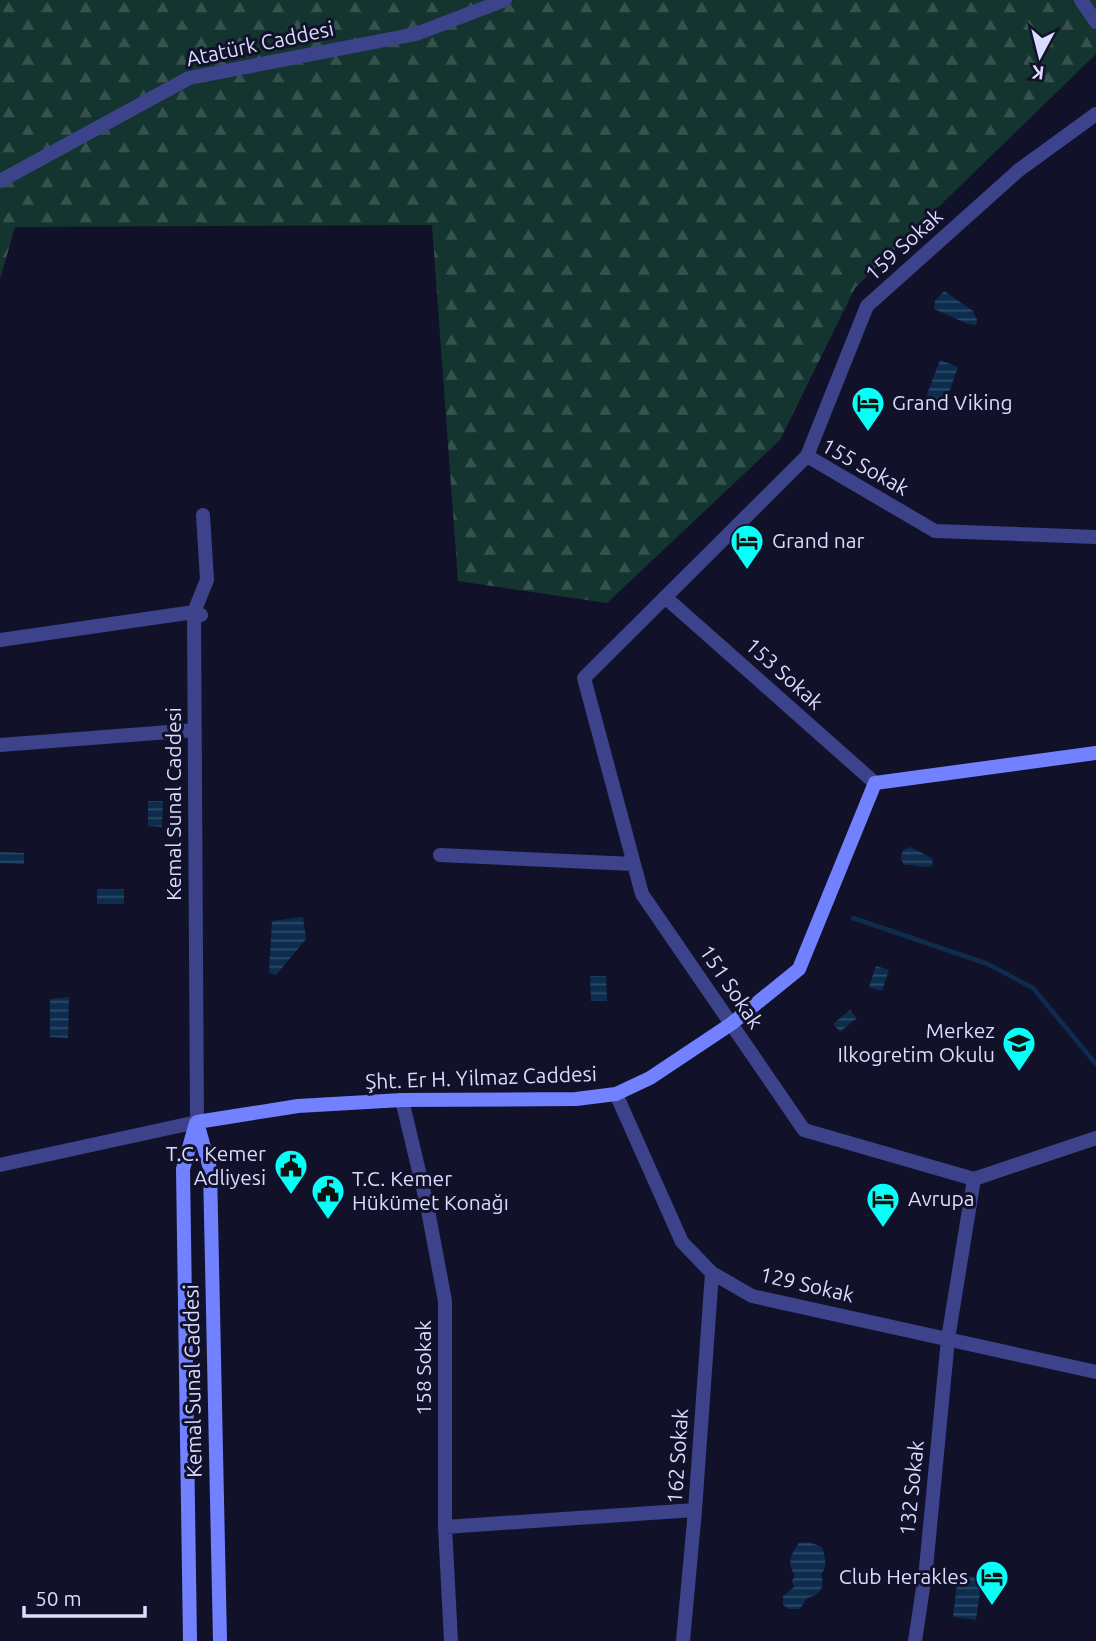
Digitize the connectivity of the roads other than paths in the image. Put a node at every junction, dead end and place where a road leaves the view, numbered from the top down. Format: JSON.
{"nodes":[{"id":1,"x":505,"y":0,"type":"edge"},
{"id":2,"x":1081,"y":0,"type":"edge"},
{"id":3,"x":1096,"y":22,"type":"edge"},
{"id":4,"x":1096,"y":114,"type":"edge"},
{"id":5,"x":0,"y":181,"type":"edge"},
{"id":6,"x":807,"y":456,"type":"junction"},
{"id":7,"x":203,"y":515,"type":"dead end"},
{"id":8,"x":1096,"y":537,"type":"edge"},
{"id":9,"x":665,"y":597,"type":"junction"},
{"id":10,"x":199,"y":614,"type":"junction"},
{"id":11,"x":0,"y":640,"type":"edge"},
{"id":12,"x":195,"y":730,"type":"junction"},
{"id":13,"x":0,"y":745,"type":"edge"},
{"id":14,"x":1096,"y":753,"type":"edge"},
{"id":15,"x":875,"y":783,"type":"junction"},
{"id":16,"x":440,"y":855,"type":"dead end"},
{"id":17,"x":634,"y":864,"type":"junction"},
{"id":18,"x":731,"y":1024,"type":"junction"},
{"id":19,"x":616,"y":1094,"type":"junction"},
{"id":20,"x":402,"y":1100,"type":"junction"},
{"id":21,"x":197,"y":1122,"type":"junction"},
{"id":22,"x":1096,"y":1138,"type":"edge"},
{"id":23,"x":0,"y":1165,"type":"edge"},
{"id":24,"x":974,"y":1179,"type":"junction"},
{"id":25,"x":184,"y":1256,"type":"junction"},
{"id":26,"x":212,"y":1257,"type":"junction"},
{"id":27,"x":712,"y":1273,"type":"junction"},
{"id":28,"x":948,"y":1339,"type":"junction"},
{"id":29,"x":1096,"y":1372,"type":"edge"},
{"id":30,"x":695,"y":1510,"type":"junction"},
{"id":31,"x":445,"y":1527,"type":"junction"},
{"id":32,"x":190,"y":1641,"type":"edge"},
{"id":33,"x":220,"y":1641,"type":"edge"},
{"id":34,"x":451,"y":1641,"type":"edge"},
{"id":35,"x":683,"y":1641,"type":"edge"},
{"id":36,"x":915,"y":1641,"type":"edge"}],
"edges":[{"from":1,"to":5,"type":"street","name":"Atatürk Caddesi"},
{"from":2,"to":3,"type":"street"},
{"from":4,"to":6,"type":"street","name":"159 Sokak"},
{"from":6,"to":8,"type":"street","name":"155 Sokak"},
{"from":6,"to":9,"type":"street","name":"155 Sokak"},
{"from":7,"to":10,"type":"street"},
{"from":9,"to":15,"type":"street","name":"153 Sokak"},
{"from":9,"to":17,"type":"street","name":"151 Sokak"},
{"from":10,"to":11,"type":"street"},
{"from":10,"to":12,"type":"street","name":"Kemal Sunal Caddesi"},
{"from":12,"to":13,"type":"street"},
{"from":12,"to":21,"type":"street","name":"Kemal Sunal Caddesi"},
{"from":14,"to":15,"type":"street"},
{"from":15,"to":18,"type":"street","name":"Şht. Er H. Yilmaz Caddesi"},
{"from":16,"to":17,"type":"street"},
{"from":17,"to":18,"type":"street","name":"151 Sokak"},
{"from":18,"to":19,"type":"street","name":"Şht. Er H. Yilmaz Caddesi"},
{"from":18,"to":24,"type":"street","name":"151 Sokak"},
{"from":19,"to":20,"type":"street","name":"Şht. Er H. Yilmaz Caddesi"},
{"from":19,"to":27,"type":"street","name":"129 Sokak"},
{"from":20,"to":21,"type":"street","name":"Şht. Er H. Yilmaz Caddesi"},
{"from":20,"to":31,"type":"street","name":"158 Sokak"},
{"from":21,"to":23,"type":"street","name":"Şht. Er H. Yilmaz Caddesi"},
{"from":21,"to":25,"type":"street","name":"Kemal Sunal Caddesi"},
{"from":21,"to":26,"type":"street","name":"Kemal Sunal Caddesi"},
{"from":22,"to":24,"type":"street"},
{"from":24,"to":28,"type":"street","name":"132 Sokak"},
{"from":25,"to":26,"type":"street"},
{"from":25,"to":32,"type":"street","name":"Kemal Sunal Caddesi"},
{"from":26,"to":33,"type":"street","name":"Kemal Sunal Caddesi"},
{"from":27,"to":28,"type":"street","name":"129 Sokak"},
{"from":27,"to":30,"type":"street","name":"162 Sokak"},
{"from":28,"to":29,"type":"street","name":"129 Sokak"},
{"from":28,"to":36,"type":"street","name":"132 Sokak"},
{"from":30,"to":31,"type":"street"},
{"from":30,"to":35,"type":"street","name":"162 Sokak"},
{"from":31,"to":34,"type":"street","name":"158 Sokak"}]}
